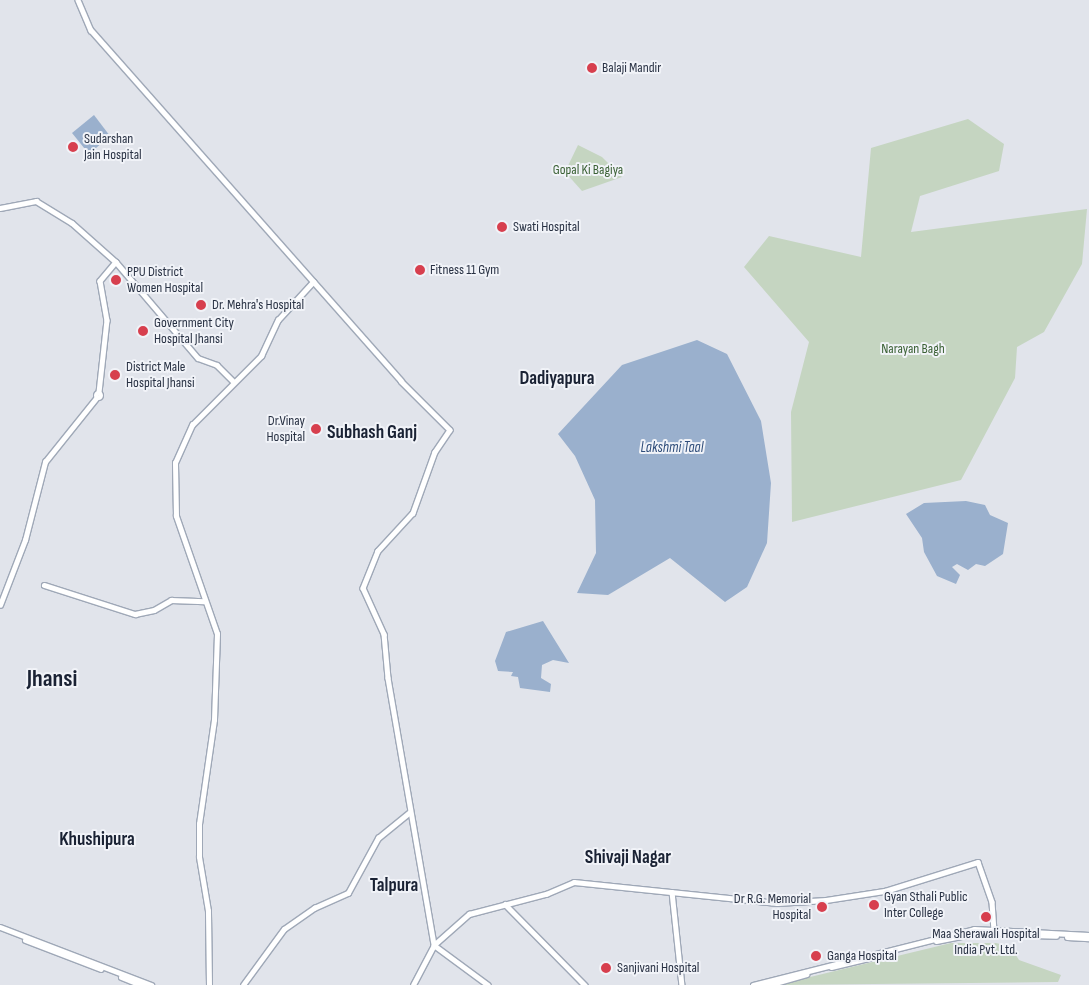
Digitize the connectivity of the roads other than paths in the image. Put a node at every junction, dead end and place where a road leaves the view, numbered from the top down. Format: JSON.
{"nodes":[{"id":1,"x":78,"y":0,"type":"edge"},
{"id":2,"x":0,"y":209,"type":"edge"},
{"id":3,"x":116,"y":262,"type":"junction"},
{"id":4,"x":313,"y":282,"type":"junction"},
{"id":5,"x":234,"y":382,"type":"junction"},
{"id":6,"x":44,"y":585,"type":"dead end"},
{"id":7,"x":204,"y":601,"type":"junction"},
{"id":8,"x":0,"y":605,"type":"edge"},
{"id":9,"x":410,"y":812,"type":"junction"},
{"id":10,"x":672,"y":892,"type":"junction"},
{"id":11,"x":505,"y":904,"type":"junction"},
{"id":12,"x":0,"y":928,"type":"edge"},
{"id":13,"x":994,"y":928,"type":"junction"},
{"id":14,"x":1089,"y":936,"type":"edge"},
{"id":15,"x":434,"y":945,"type":"junction"},
{"id":16,"x":141,"y":985,"type":"edge"},
{"id":17,"x":152,"y":985,"type":"edge"},
{"id":18,"x":208,"y":985,"type":"edge"},
{"id":19,"x":243,"y":985,"type":"edge"},
{"id":20,"x":413,"y":985,"type":"edge"},
{"id":21,"x":488,"y":985,"type":"edge"},
{"id":22,"x":585,"y":985,"type":"edge"},
{"id":23,"x":682,"y":985,"type":"edge"},
{"id":24,"x":753,"y":985,"type":"edge"},
{"id":25,"x":768,"y":985,"type":"edge"}],
"edges":[{"from":1,"to":4,"type":"street"},
{"from":2,"to":3,"type":"street"},
{"from":3,"to":5,"type":"street"},
{"from":3,"to":8,"type":"street"},
{"from":4,"to":5,"type":"street"},
{"from":4,"to":9,"type":"street"},
{"from":5,"to":7,"type":"street"},
{"from":6,"to":7,"type":"street"},
{"from":7,"to":18,"type":"street"},
{"from":9,"to":15,"type":"street"},
{"from":9,"to":19,"type":"street"},
{"from":10,"to":11,"type":"street"},
{"from":10,"to":13,"type":"street"},
{"from":10,"to":23,"type":"street"},
{"from":11,"to":15,"type":"street"},
{"from":11,"to":22,"type":"street"},
{"from":12,"to":16,"type":"main road"},
{"from":12,"to":17,"type":"main road"},
{"from":13,"to":14,"type":"main road"},
{"from":13,"to":24,"type":"main road"},
{"from":14,"to":25,"type":"main road"},
{"from":15,"to":20,"type":"street"},
{"from":15,"to":21,"type":"street"}]}
